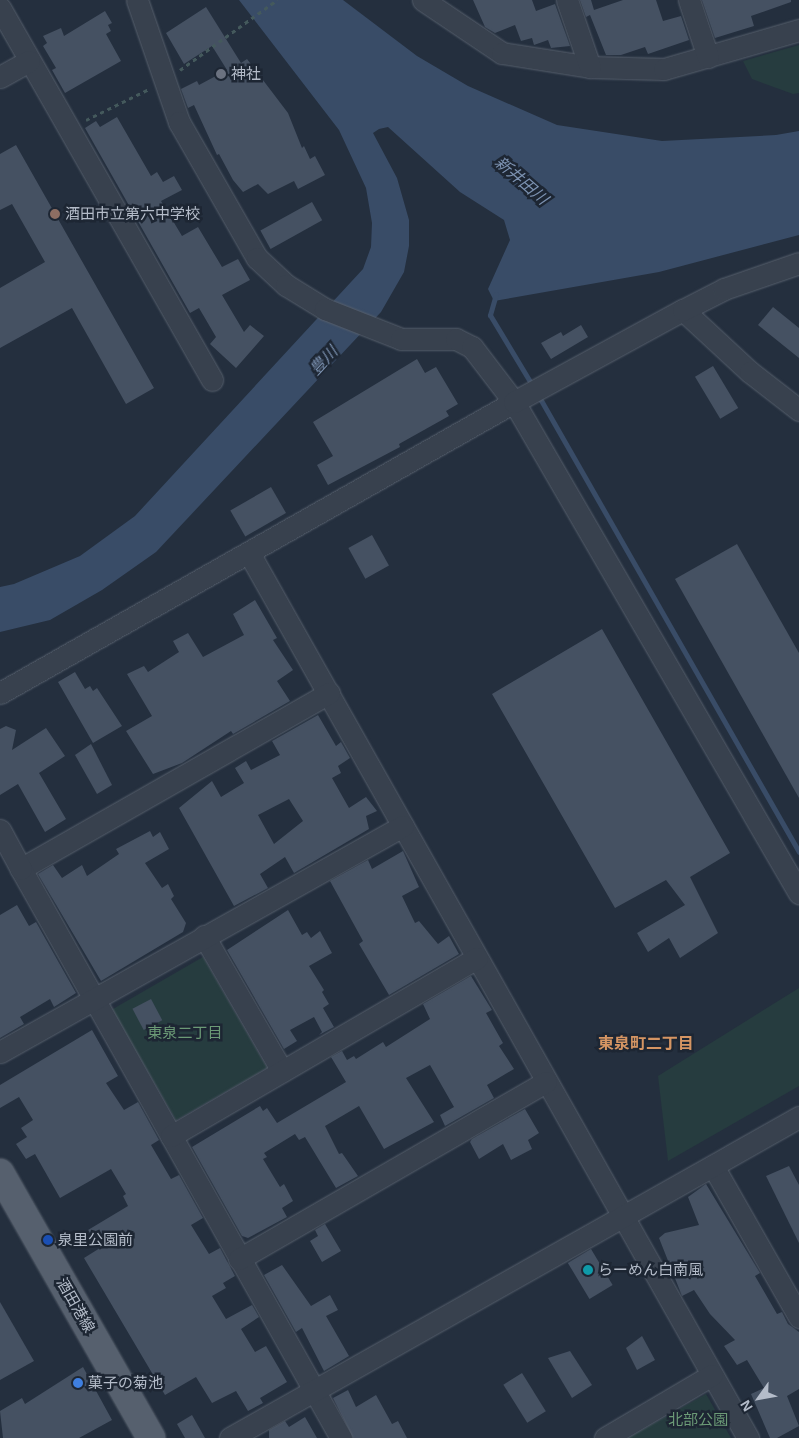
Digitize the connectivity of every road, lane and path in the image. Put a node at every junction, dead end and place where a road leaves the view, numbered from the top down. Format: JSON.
{"nodes":[{"id":1,"x":137,"y":0,"type":"edge"},
{"id":2,"x":277,"y":0,"type":"edge"},
{"id":3,"x":422,"y":0,"type":"edge"},
{"id":4,"x":447,"y":0,"type":"edge"},
{"id":5,"x":567,"y":0,"type":"edge"},
{"id":6,"x":689,"y":0,"type":"edge"},
{"id":7,"x":0,"y":8,"type":"edge"},
{"id":8,"x":454,"y":23,"type":"junction"},
{"id":9,"x":799,"y":30,"type":"edge"},
{"id":10,"x":236,"y":33,"type":"dead end"},
{"id":11,"x":708,"y":57,"type":"junction"},
{"id":12,"x":30,"y":61,"type":"junction"},
{"id":13,"x":590,"y":68,"type":"junction"},
{"id":14,"x":0,"y":77,"type":"edge"},
{"id":15,"x":799,"y":263,"type":"edge"},
{"id":16,"x":682,"y":310,"type":"junction"},
{"id":17,"x":212,"y":380,"type":"dead end"},
{"id":18,"x":514,"y":402,"type":"junction"},
{"id":19,"x":799,"y":410,"type":"edge"},
{"id":20,"x":249,"y":553,"type":"junction"},
{"id":21,"x":0,"y":693,"type":"edge"},
{"id":22,"x":329,"y":693,"type":"junction"},
{"id":23,"x":403,"y":826,"type":"junction"},
{"id":24,"x":0,"y":830,"type":"edge"},
{"id":25,"x":22,"y":869,"type":"junction"},
{"id":26,"x":799,"y":893,"type":"edge"},
{"id":27,"x":204,"y":936,"type":"junction"},
{"id":28,"x":477,"y":958,"type":"junction"},
{"id":29,"x":93,"y":997,"type":"junction"},
{"id":30,"x":0,"y":1052,"type":"edge"},
{"id":31,"x":282,"y":1071,"type":"junction"},
{"id":32,"x":546,"y":1082,"type":"junction"},
{"id":33,"x":799,"y":1118,"type":"edge"},
{"id":34,"x":171,"y":1136,"type":"junction"},
{"id":35,"x":713,"y":1166,"type":"junction"},
{"id":36,"x":4,"y":1190,"type":"edge"},
{"id":37,"x":622,"y":1217,"type":"junction"},
{"id":38,"x":239,"y":1259,"type":"junction"},
{"id":39,"x":797,"y":1308,"type":"edge"},
{"id":40,"x":712,"y":1375,"type":"junction"},
{"id":41,"x":313,"y":1391,"type":"junction"},
{"id":42,"x":151,"y":1438,"type":"edge"},
{"id":43,"x":230,"y":1438,"type":"edge"},
{"id":44,"x":341,"y":1438,"type":"edge"},
{"id":45,"x":605,"y":1438,"type":"edge"},
{"id":46,"x":748,"y":1438,"type":"edge"}],
"edges":[{"from":1,"to":18,"type":"street"},
{"from":2,"to":10,"type":"path"},
{"from":3,"to":8,"type":"street"},
{"from":4,"to":8,"type":"street"},
{"from":5,"to":13,"type":"street"},
{"from":6,"to":11,"type":"street"},
{"from":7,"to":12,"type":"street"},
{"from":8,"to":13,"type":"street"},
{"from":9,"to":11,"type":"street"},
{"from":11,"to":13,"type":"street"},
{"from":12,"to":14,"type":"street"},
{"from":12,"to":17,"type":"street"},
{"from":15,"to":16,"type":"street"},
{"from":16,"to":18,"type":"street"},
{"from":16,"to":19,"type":"street"},
{"from":18,"to":20,"type":"street"},
{"from":18,"to":26,"type":"street"},
{"from":20,"to":21,"type":"street"},
{"from":20,"to":22,"type":"street"},
{"from":22,"to":23,"type":"street"},
{"from":22,"to":25,"type":"street"},
{"from":23,"to":27,"type":"street"},
{"from":23,"to":28,"type":"street"},
{"from":24,"to":25,"type":"street"},
{"from":25,"to":29,"type":"street"},
{"from":27,"to":29,"type":"street"},
{"from":27,"to":31,"type":"street"},
{"from":28,"to":31,"type":"street"},
{"from":28,"to":32,"type":"street"},
{"from":29,"to":30,"type":"street"},
{"from":29,"to":34,"type":"street"},
{"from":31,"to":34,"type":"street"},
{"from":32,"to":37,"type":"street"},
{"from":32,"to":38,"type":"street"},
{"from":33,"to":35,"type":"street"},
{"from":34,"to":38,"type":"street"},
{"from":35,"to":37,"type":"street"},
{"from":35,"to":39,"type":"street"},
{"from":36,"to":42,"type":"main road","name":"酒田港線"},
{"from":37,"to":40,"type":"street"},
{"from":37,"to":41,"type":"street"},
{"from":38,"to":41,"type":"street"},
{"from":40,"to":45,"type":"street"},
{"from":40,"to":46,"type":"street"},
{"from":41,"to":43,"type":"street"},
{"from":41,"to":44,"type":"street"}]}
